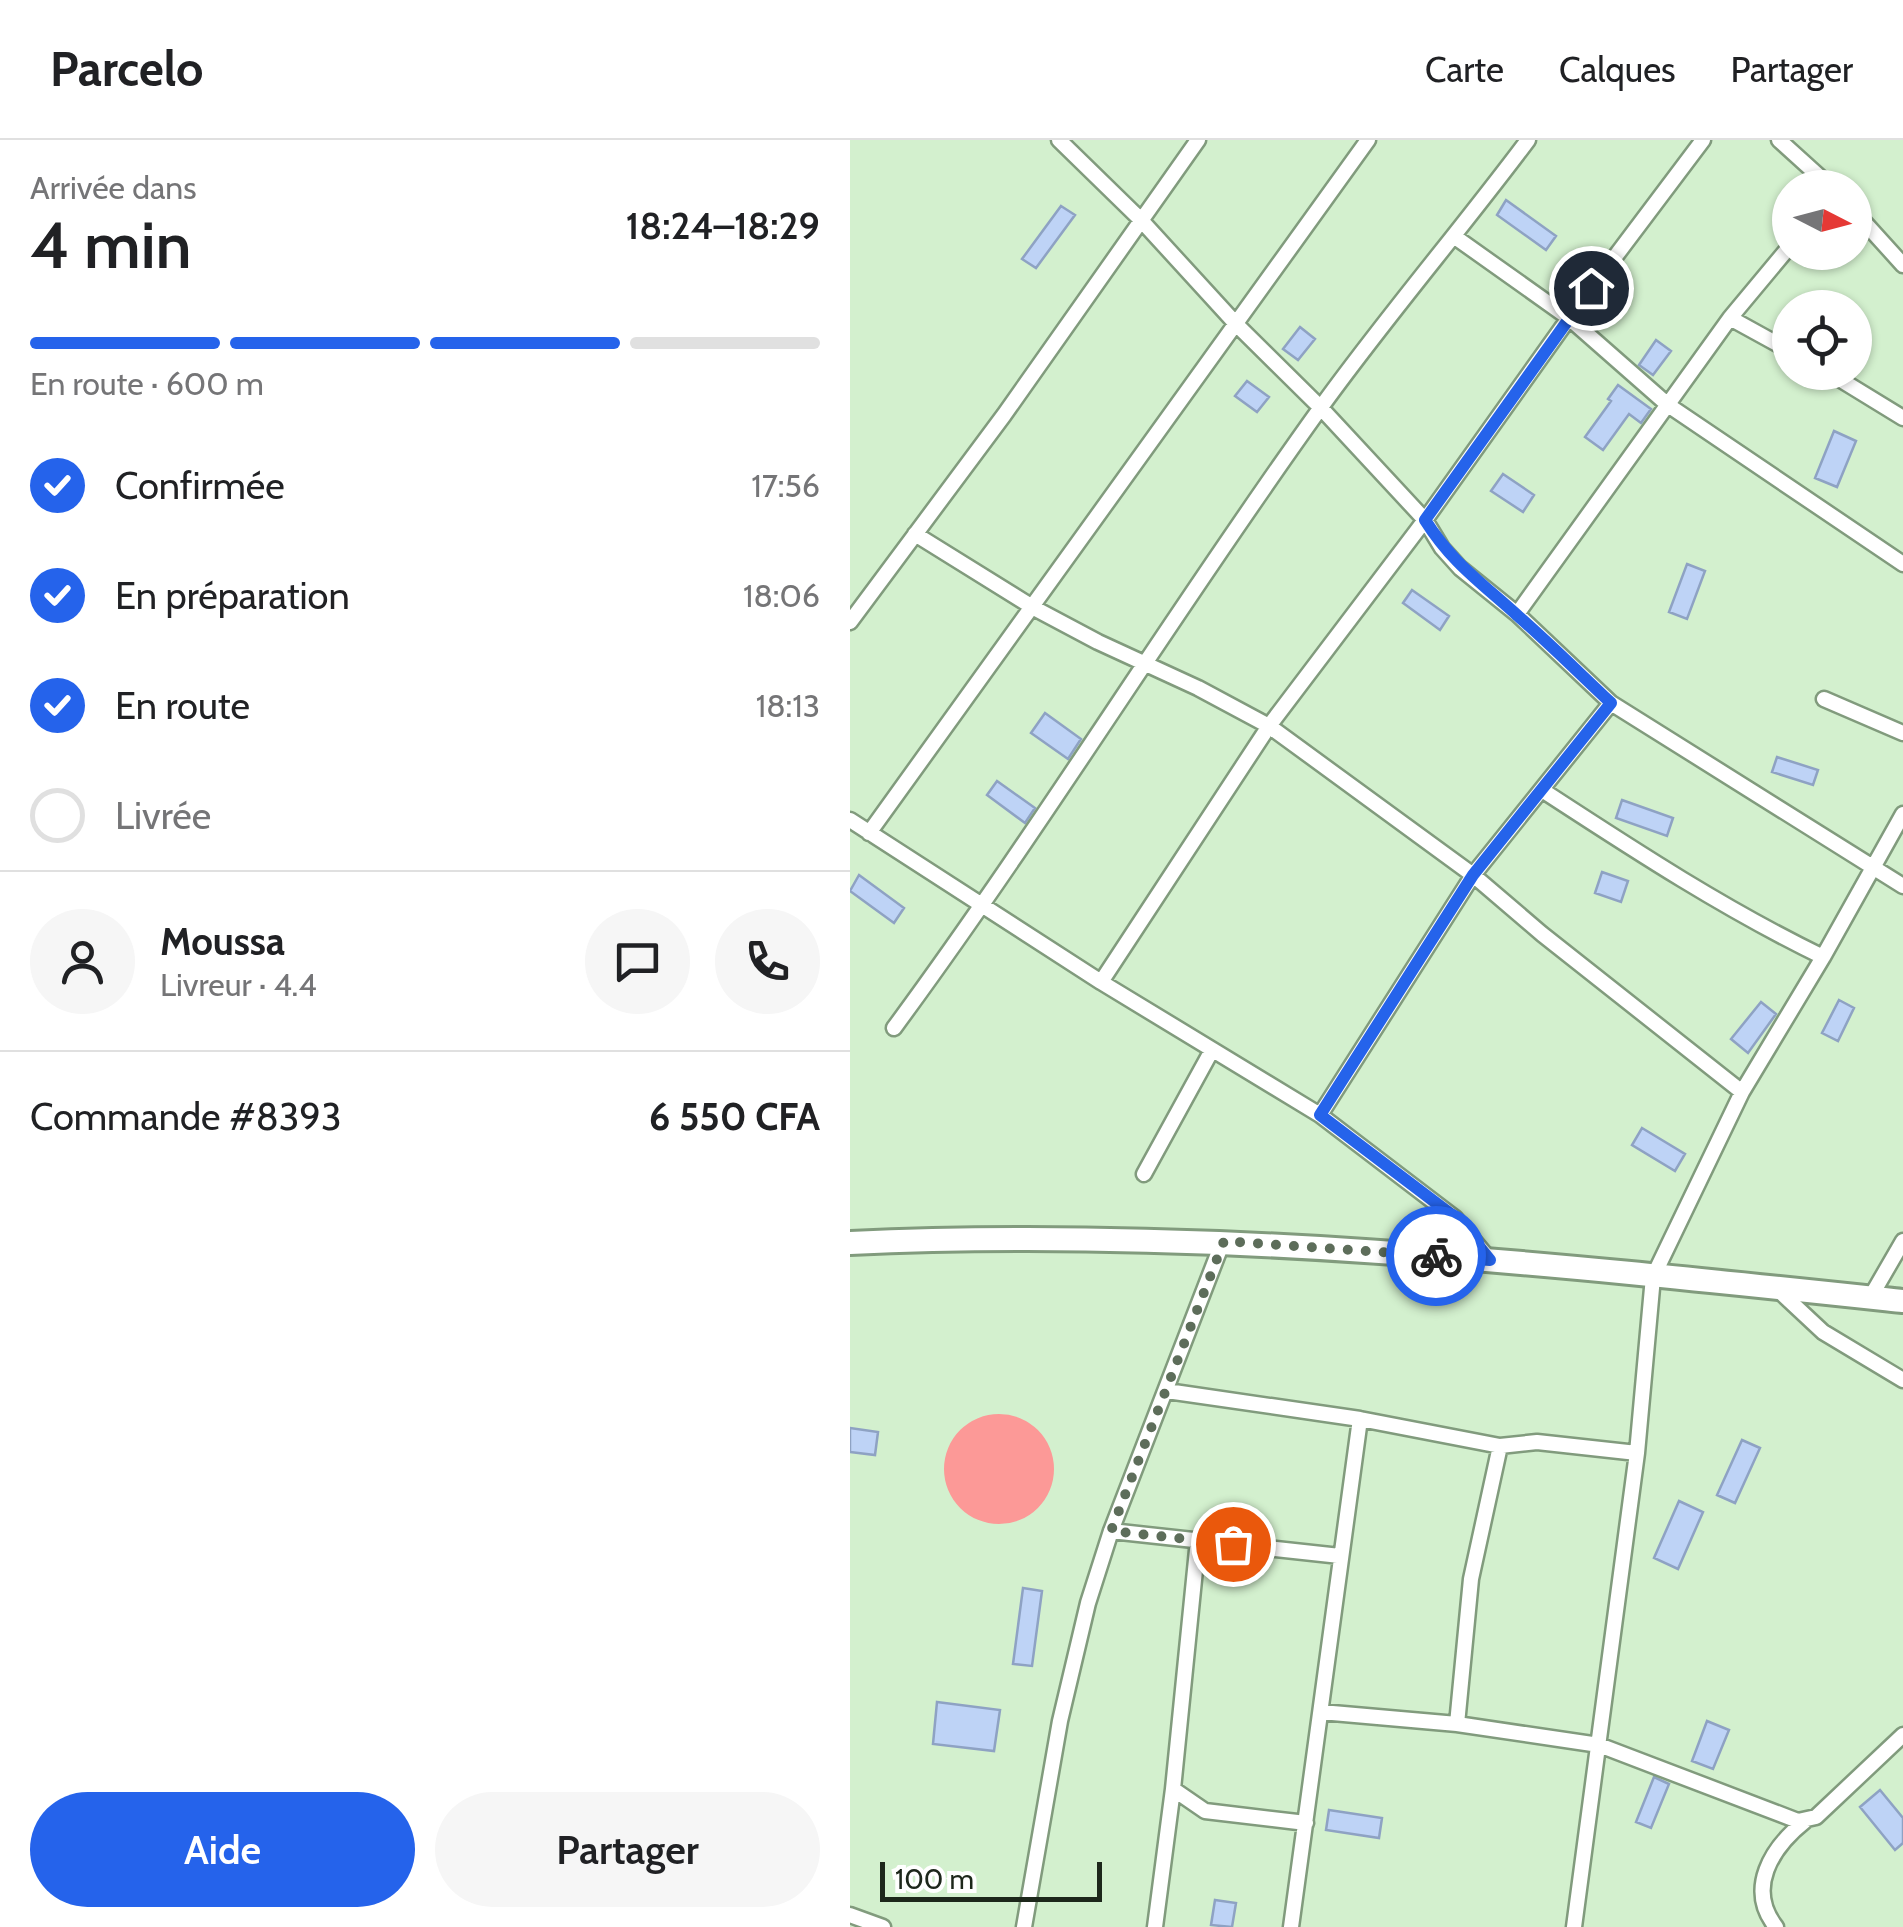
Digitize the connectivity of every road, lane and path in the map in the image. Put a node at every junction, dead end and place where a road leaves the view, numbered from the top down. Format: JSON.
{"nodes":[{"id":1,"x":1059,"y":140,"type":"edge"},
{"id":2,"x":1198,"y":140,"type":"edge"},
{"id":3,"x":1368,"y":140,"type":"edge"},
{"id":4,"x":1528,"y":140,"type":"edge"},
{"id":5,"x":1703,"y":140,"type":"edge"},
{"id":6,"x":1779,"y":140,"type":"edge"},
{"id":7,"x":1812,"y":170,"type":"edge"},
{"id":8,"x":1140,"y":220,"type":"junction"},
{"id":9,"x":1872,"y":230,"type":"edge"},
{"id":10,"x":1456,"y":236,"type":"junction"},
{"id":11,"x":1903,"y":264,"type":"edge"},
{"id":12,"x":1772,"y":268,"type":"edge"},
{"id":13,"x":1569,"y":318,"type":"junction"},
{"id":14,"x":1730,"y":318,"type":"junction"},
{"id":15,"x":1236,"y":324,"type":"junction"},
{"id":16,"x":1772,"y":341,"type":"edge"},
{"id":17,"x":1857,"y":390,"type":"edge"},
{"id":18,"x":1668,"y":405,"type":"junction"},
{"id":19,"x":1321,"y":408,"type":"junction"},
{"id":20,"x":1903,"y":418,"type":"edge"},
{"id":21,"x":1425,"y":520,"type":"junction"},
{"id":22,"x":915,"y":534,"type":"junction"},
{"id":23,"x":1903,"y":564,"type":"edge"},
{"id":24,"x":1034,"y":608,"type":"junction"},
{"id":25,"x":1517,"y":614,"type":"junction"},
{"id":26,"x":850,"y":622,"type":"edge"},
{"id":27,"x":1144,"y":664,"type":"junction"},
{"id":28,"x":1824,"y":699,"type":"dead end"},
{"id":29,"x":1611,"y":703,"type":"junction"},
{"id":30,"x":1269,"y":726,"type":"junction"},
{"id":31,"x":1903,"y":733,"type":"edge"},
{"id":32,"x":1542,"y":790,"type":"junction"},
{"id":33,"x":1903,"y":814,"type":"edge"},
{"id":34,"x":850,"y":820,"type":"edge"},
{"id":35,"x":869,"y":833,"type":"junction"},
{"id":36,"x":1873,"y":870,"type":"junction"},
{"id":37,"x":1473,"y":875,"type":"junction"},
{"id":38,"x":1903,"y":886,"type":"edge"},
{"id":39,"x":984,"y":906,"type":"junction"},
{"id":40,"x":1823,"y":957,"type":"junction"},
{"id":41,"x":1101,"y":982,"type":"junction"},
{"id":42,"x":894,"y":1028,"type":"dead end"},
{"id":43,"x":1212,"y":1050,"type":"junction"},
{"id":44,"x":1742,"y":1092,"type":"junction"},
{"id":45,"x":1320,"y":1115,"type":"junction"},
{"id":46,"x":1144,"y":1174,"type":"dead end"},
{"id":47,"x":1224,"y":1241,"type":"junction"},
{"id":48,"x":1903,"y":1241,"type":"edge"},
{"id":49,"x":850,"y":1243,"type":"edge"},
{"id":50,"x":1490,"y":1260,"type":"junction"},
{"id":51,"x":1653,"y":1277,"type":"junction"},
{"id":52,"x":1776,"y":1287,"type":"junction"},
{"id":53,"x":1870,"y":1298,"type":"junction"},
{"id":54,"x":1903,"y":1301,"type":"edge"},
{"id":55,"x":1903,"y":1380,"type":"edge"},
{"id":56,"x":1167,"y":1391,"type":"junction"},
{"id":57,"x":1360,"y":1419,"type":"junction"},
{"id":58,"x":1500,"y":1446,"type":"junction"},
{"id":59,"x":1637,"y":1453,"type":"junction"},
{"id":60,"x":1111,"y":1531,"type":"junction"},
{"id":61,"x":1198,"y":1540,"type":"junction"},
{"id":62,"x":1340,"y":1556,"type":"junction"},
{"id":63,"x":1321,"y":1712,"type":"junction"},
{"id":64,"x":1457,"y":1724,"type":"junction"},
{"id":65,"x":1903,"y":1735,"type":"edge"},
{"id":66,"x":1599,"y":1745,"type":"junction"},
{"id":67,"x":1173,"y":1789,"type":"junction"},
{"id":68,"x":1805,"y":1820,"type":"junction"},
{"id":69,"x":1306,"y":1823,"type":"junction"},
{"id":70,"x":850,"y":1916,"type":"edge"},
{"id":71,"x":884,"y":1927,"type":"edge"},
{"id":72,"x":1024,"y":1927,"type":"edge"},
{"id":73,"x":1155,"y":1927,"type":"edge"},
{"id":74,"x":1292,"y":1927,"type":"edge"},
{"id":75,"x":1574,"y":1927,"type":"edge"},
{"id":76,"x":1776,"y":1927,"type":"edge"}],
"edges":[{"from":1,"to":8,"type":"street"},
{"from":2,"to":8,"type":"street"},
{"from":3,"to":15,"type":"street"},
{"from":4,"to":10,"type":"street"},
{"from":5,"to":13,"type":"street"},
{"from":6,"to":7,"type":"street"},
{"from":8,"to":15,"type":"street"},
{"from":8,"to":22,"type":"street"},
{"from":9,"to":11,"type":"street"},
{"from":10,"to":13,"type":"street"},
{"from":10,"to":19,"type":"street"},
{"from":12,"to":14,"type":"street"},
{"from":13,"to":18,"type":"street"},
{"from":13,"to":21,"type":"street"},
{"from":14,"to":16,"type":"street"},
{"from":14,"to":18,"type":"street"},
{"from":15,"to":19,"type":"street"},
{"from":15,"to":24,"type":"street"},
{"from":17,"to":20,"type":"street"},
{"from":18,"to":23,"type":"street"},
{"from":18,"to":25,"type":"street"},
{"from":19,"to":21,"type":"street"},
{"from":19,"to":27,"type":"street"},
{"from":21,"to":25,"type":"street"},
{"from":21,"to":30,"type":"street"},
{"from":22,"to":24,"type":"street"},
{"from":22,"to":26,"type":"street"},
{"from":24,"to":27,"type":"street"},
{"from":24,"to":35,"type":"street"},
{"from":25,"to":29,"type":"street"},
{"from":27,"to":30,"type":"street"},
{"from":27,"to":39,"type":"street"},
{"from":28,"to":31,"type":"street"},
{"from":29,"to":32,"type":"street"},
{"from":29,"to":36,"type":"street"},
{"from":30,"to":37,"type":"street"},
{"from":30,"to":41,"type":"street"},
{"from":32,"to":37,"type":"street"},
{"from":32,"to":40,"type":"street"},
{"from":33,"to":36,"type":"street"},
{"from":34,"to":35,"type":"street"},
{"from":35,"to":39,"type":"street"},
{"from":36,"to":38,"type":"street"},
{"from":36,"to":40,"type":"street"},
{"from":37,"to":44,"type":"street"},
{"from":37,"to":45,"type":"street"},
{"from":39,"to":41,"type":"street"},
{"from":39,"to":42,"type":"street"},
{"from":40,"to":44,"type":"street"},
{"from":41,"to":43,"type":"street"},
{"from":43,"to":45,"type":"street"},
{"from":43,"to":46,"type":"street"},
{"from":44,"to":51,"type":"street"},
{"from":45,"to":50,"type":"street"},
{"from":47,"to":49,"type":"main road"},
{"from":47,"to":50,"type":"main road"},
{"from":47,"to":56,"type":"street"},
{"from":48,"to":53,"type":"street"},
{"from":50,"to":51,"type":"main road"},
{"from":51,"to":52,"type":"main road"},
{"from":51,"to":59,"type":"street"},
{"from":52,"to":53,"type":"main road"},
{"from":52,"to":55,"type":"street"},
{"from":53,"to":54,"type":"main road"},
{"from":56,"to":57,"type":"street"},
{"from":56,"to":60,"type":"street"},
{"from":57,"to":58,"type":"street"},
{"from":57,"to":62,"type":"street"},
{"from":58,"to":59,"type":"street"},
{"from":58,"to":64,"type":"street"},
{"from":59,"to":66,"type":"street"},
{"from":60,"to":61,"type":"street"},
{"from":60,"to":72,"type":"street"},
{"from":61,"to":62,"type":"street"},
{"from":61,"to":67,"type":"street"},
{"from":62,"to":63,"type":"street"},
{"from":63,"to":64,"type":"street"},
{"from":63,"to":69,"type":"street"},
{"from":64,"to":66,"type":"street"},
{"from":65,"to":68,"type":"street"},
{"from":66,"to":68,"type":"street"},
{"from":66,"to":75,"type":"street"},
{"from":67,"to":69,"type":"street"},
{"from":67,"to":73,"type":"street"},
{"from":68,"to":76,"type":"street"},
{"from":69,"to":74,"type":"street"},
{"from":70,"to":71,"type":"street"}]}
